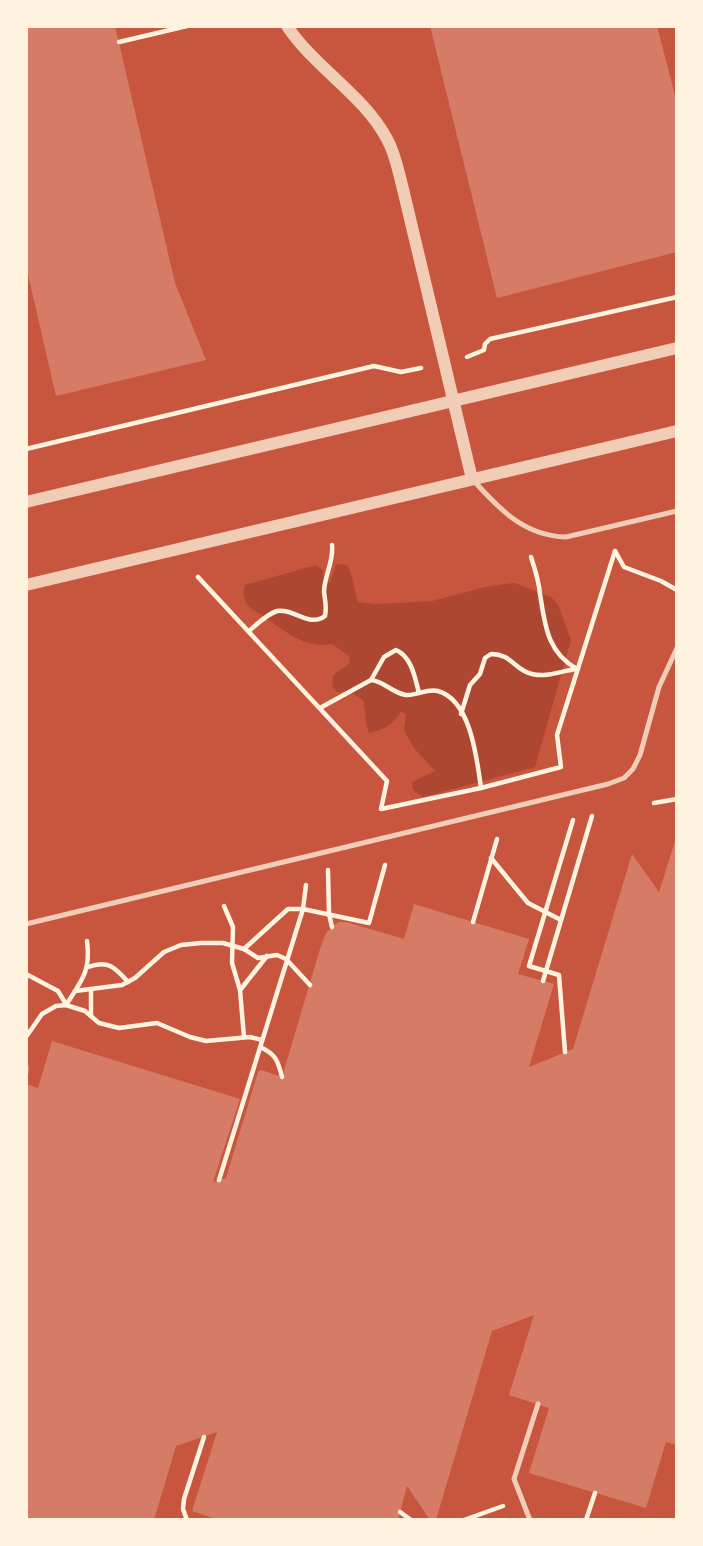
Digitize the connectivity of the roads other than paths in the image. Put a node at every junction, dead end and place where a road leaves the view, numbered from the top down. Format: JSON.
{"nodes":[{"id":1,"x":287,"y":26,"type":"edge"},
{"id":2,"x":677,"y":348,"type":"edge"},
{"id":3,"x":453,"y":401,"type":"junction"},
{"id":4,"x":677,"y":431,"type":"edge"},
{"id":5,"x":472,"y":479,"type":"junction"},
{"id":6,"x":26,"y":502,"type":"edge"},
{"id":7,"x":677,"y":511,"type":"edge"},
{"id":8,"x":26,"y":585,"type":"edge"},
{"id":9,"x":677,"y":648,"type":"edge"},
{"id":10,"x":26,"y":924,"type":"edge"},
{"id":11,"x":538,"y":1404,"type":"dead end"},
{"id":12,"x":530,"y":1520,"type":"edge"}],
"edges":[{"from":1,"to":3,"type":"street"},
{"from":2,"to":3,"type":"street"},
{"from":3,"to":5,"type":"street"},
{"from":3,"to":6,"type":"street"},
{"from":4,"to":5,"type":"street"},
{"from":5,"to":7,"type":"lane"},
{"from":5,"to":8,"type":"street"},
{"from":9,"to":10,"type":"lane"},
{"from":11,"to":12,"type":"lane"}]}
